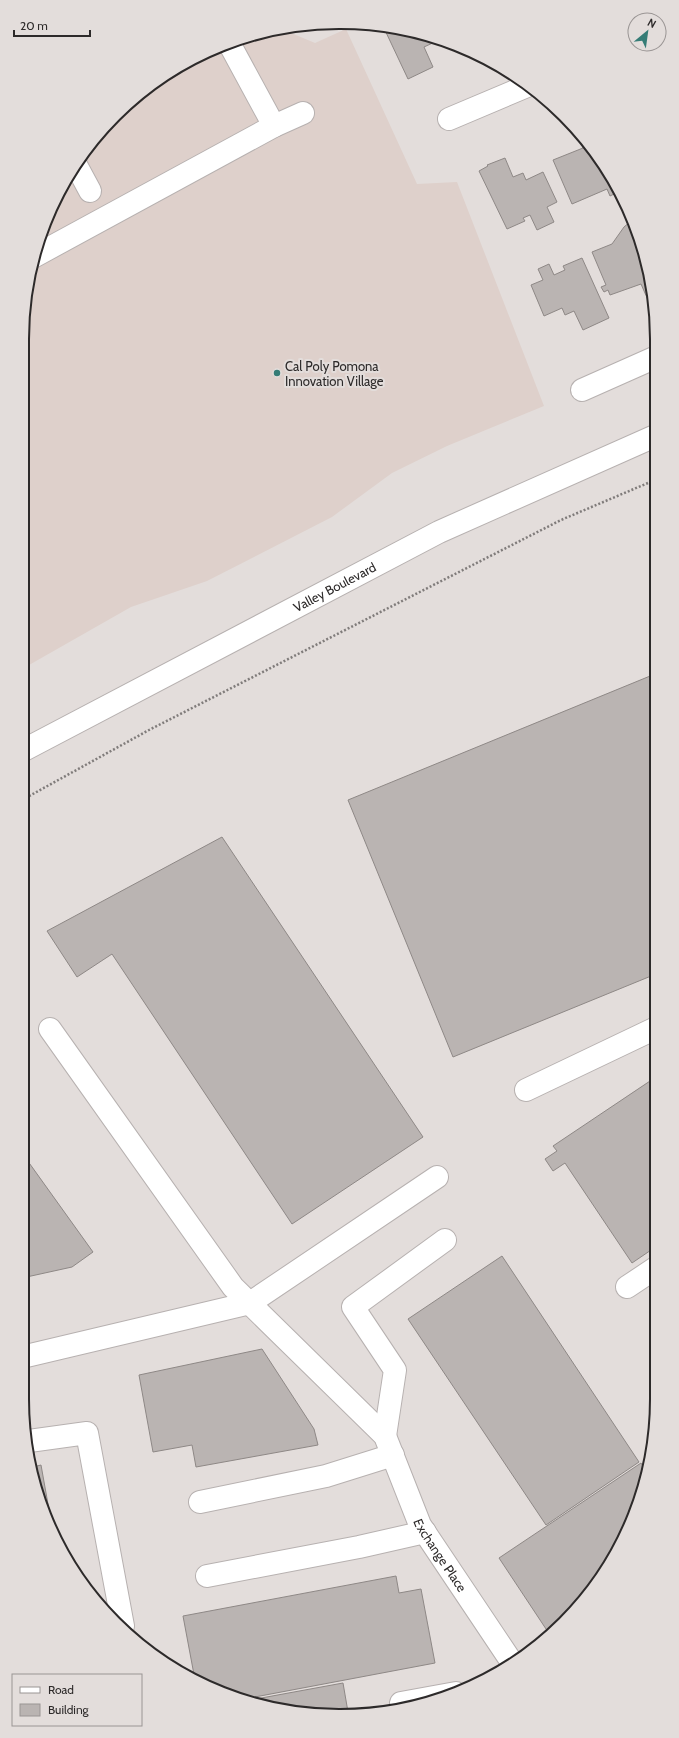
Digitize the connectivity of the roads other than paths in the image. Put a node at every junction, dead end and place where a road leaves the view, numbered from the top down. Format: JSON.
{"nodes":[{"id":1,"x":232,"y":48,"type":"edge"},
{"id":2,"x":522,"y":88,"type":"edge"},
{"id":3,"x":303,"y":112,"type":"dead end"},
{"id":4,"x":449,"y":119,"type":"dead end"},
{"id":5,"x":274,"y":126,"type":"junction"},
{"id":6,"x":79,"y":170,"type":"edge"},
{"id":7,"x":90,"y":191,"type":"dead end"},
{"id":8,"x":42,"y":252,"type":"edge"},
{"id":9,"x":650,"y":360,"type":"edge"},
{"id":10,"x":582,"y":390,"type":"dead end"},
{"id":11,"x":650,"y":438,"type":"edge"},
{"id":12,"x":29,"y":747,"type":"edge"},
{"id":13,"x":50,"y":1030,"type":"dead end"},
{"id":14,"x":650,"y":1031,"type":"edge"},
{"id":15,"x":526,"y":1090,"type":"dead end"},
{"id":16,"x":437,"y":1177,"type":"dead end"},
{"id":17,"x":445,"y":1240,"type":"dead end"},
{"id":18,"x":650,"y":1271,"type":"edge"},
{"id":19,"x":627,"y":1286,"type":"dead end"},
{"id":20,"x":250,"y":1303,"type":"junction"},
{"id":21,"x":29,"y":1356,"type":"edge"},
{"id":22,"x":32,"y":1441,"type":"edge"},
{"id":23,"x":389,"y":1446,"type":"junction"},
{"id":24,"x":200,"y":1502,"type":"dead end"},
{"id":25,"x":425,"y":1532,"type":"junction"},
{"id":26,"x":207,"y":1576,"type":"dead end"},
{"id":27,"x":122,"y":1620,"type":"edge"},
{"id":28,"x":509,"y":1659,"type":"edge"}],
"edges":[{"from":1,"to":5,"type":"main road"},
{"from":2,"to":4,"type":"main road"},
{"from":3,"to":5,"type":"main road"},
{"from":5,"to":8,"type":"main road"},
{"from":6,"to":7,"type":"main road"},
{"from":9,"to":10,"type":"main road"},
{"from":11,"to":12,"type":"main road","name":"Valley Boulevard"},
{"from":13,"to":20,"type":"main road"},
{"from":14,"to":15,"type":"main road"},
{"from":16,"to":20,"type":"main road"},
{"from":17,"to":23,"type":"main road"},
{"from":18,"to":19,"type":"main road"},
{"from":20,"to":21,"type":"main road"},
{"from":20,"to":23,"type":"main road"},
{"from":22,"to":27,"type":"main road"},
{"from":23,"to":24,"type":"main road"},
{"from":23,"to":25,"type":"main road","name":"Exchange Place"},
{"from":25,"to":26,"type":"main road"},
{"from":25,"to":28,"type":"main road","name":"Exchange Place"}]}
